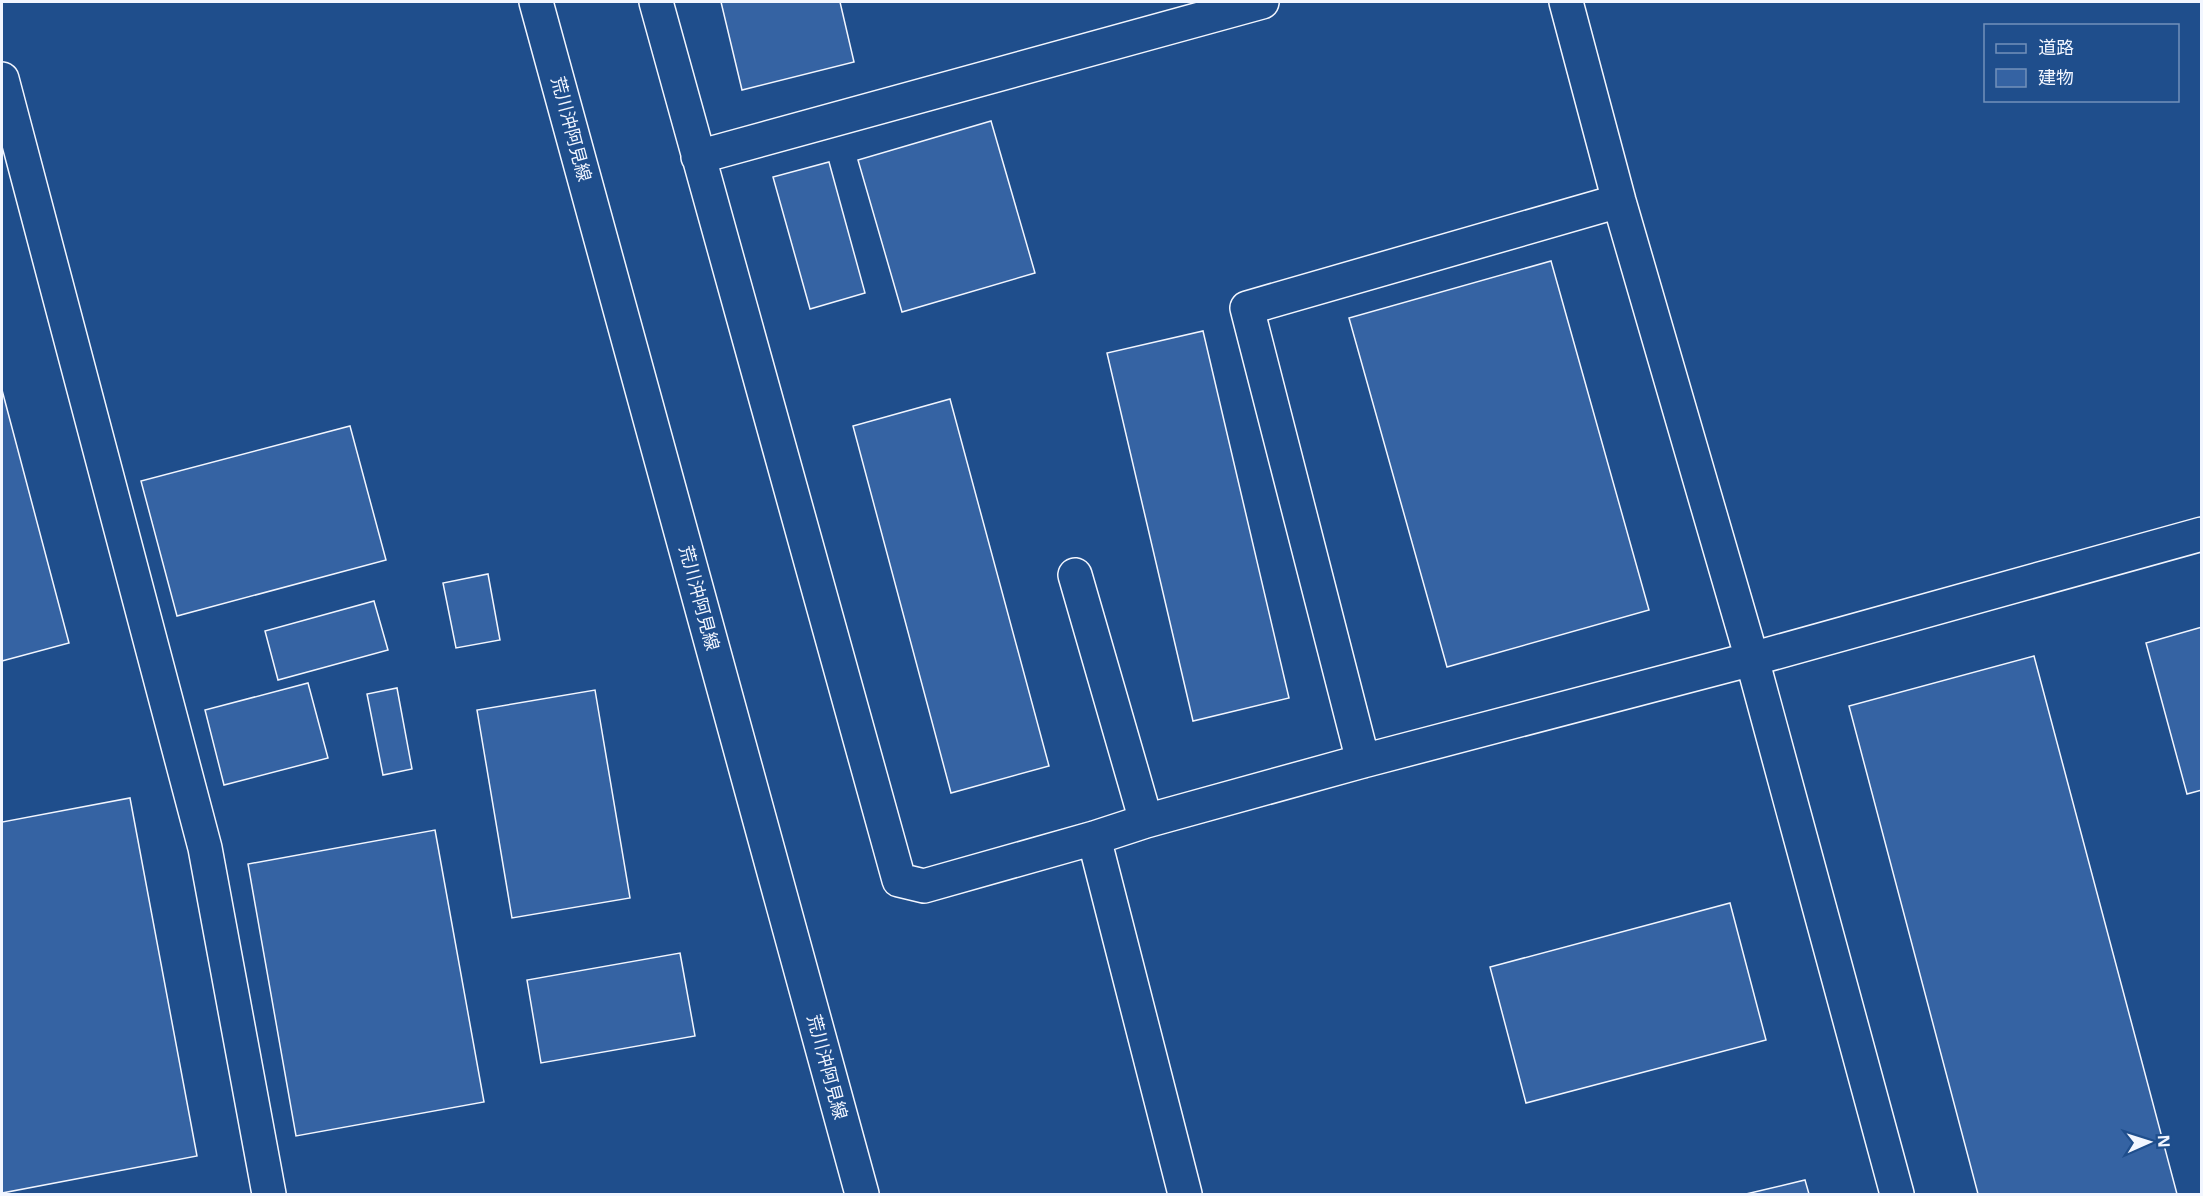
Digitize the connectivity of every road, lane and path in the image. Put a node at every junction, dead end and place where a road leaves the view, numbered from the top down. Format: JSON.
{"nodes":[{"id":1,"x":536,"y":2,"type":"edge"},
{"id":2,"x":656,"y":2,"type":"edge"},
{"id":3,"x":1262,"y":2,"type":"edge"},
{"id":4,"x":1566,"y":2,"type":"edge"},
{"id":5,"x":2,"y":79,"type":"edge"},
{"id":6,"x":698,"y":157,"type":"junction"},
{"id":7,"x":1619,"y":201,"type":"junction"},
{"id":8,"x":2202,"y":534,"type":"edge"},
{"id":9,"x":1075,"y":575,"type":"dead end"},
{"id":10,"x":1752,"y":660,"type":"junction"},
{"id":11,"x":1363,"y":761,"type":"junction"},
{"id":12,"x":1146,"y":821,"type":"junction"},
{"id":13,"x":1094,"y":838,"type":"junction"},
{"id":14,"x":269,"y":1194,"type":"edge"},
{"id":15,"x":862,"y":1194,"type":"edge"},
{"id":16,"x":1185,"y":1194,"type":"edge"},
{"id":17,"x":1897,"y":1194,"type":"edge"}],
"edges":[{"from":1,"to":15,"type":"main road","name":"荒川沖阿見線"},
{"from":2,"to":6,"type":"main road"},
{"from":3,"to":6,"type":"main road"},
{"from":4,"to":7,"type":"main road"},
{"from":5,"to":14,"type":"main road"},
{"from":6,"to":13,"type":"main road"},
{"from":7,"to":10,"type":"main road"},
{"from":7,"to":11,"type":"main road"},
{"from":8,"to":10,"type":"main road"},
{"from":9,"to":12,"type":"main road"},
{"from":10,"to":11,"type":"main road"},
{"from":10,"to":17,"type":"main road"},
{"from":11,"to":12,"type":"main road"},
{"from":12,"to":13,"type":"main road"},
{"from":13,"to":16,"type":"main road"}]}
